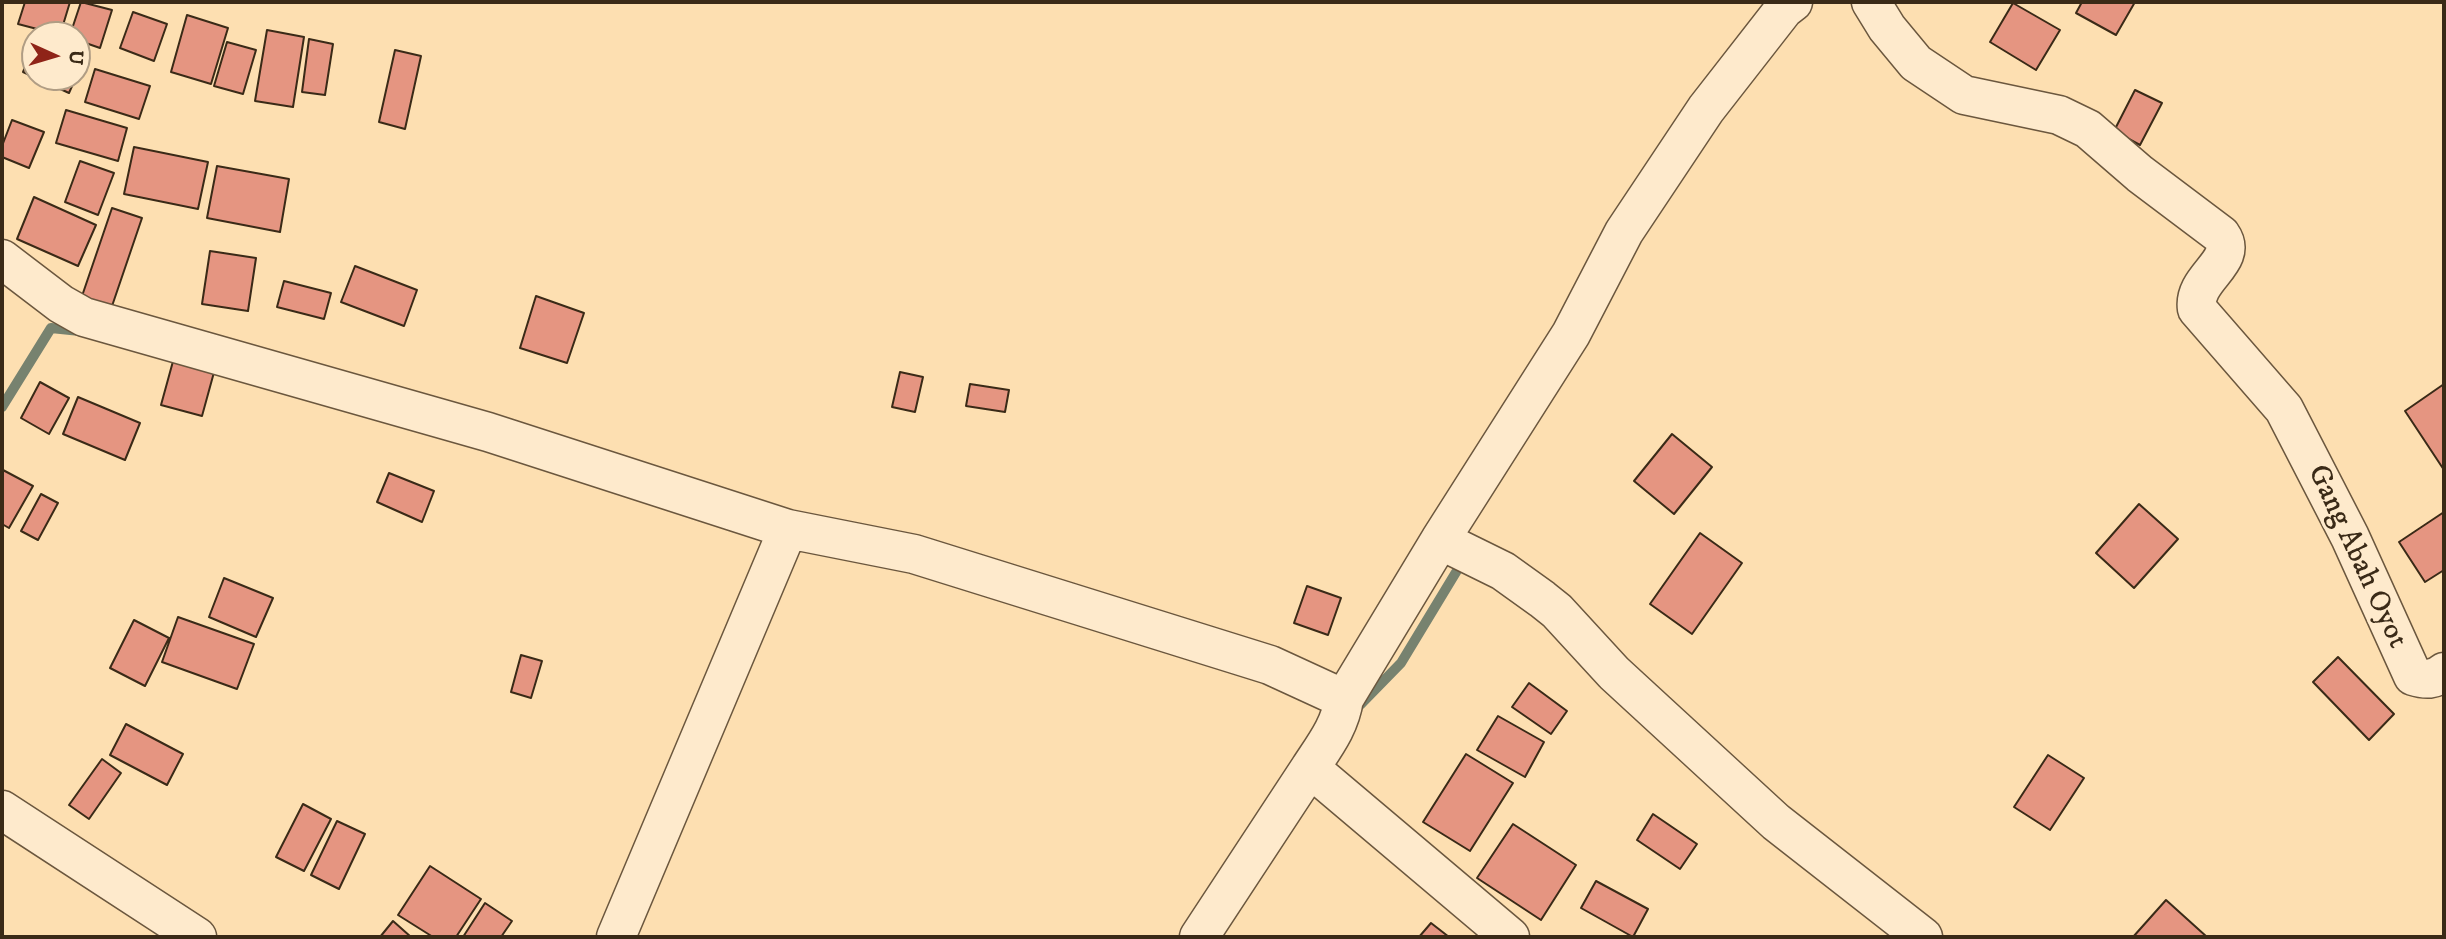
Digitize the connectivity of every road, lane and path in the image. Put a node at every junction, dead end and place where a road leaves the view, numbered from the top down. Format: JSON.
{"nodes":[{"id":1,"x":1793,"y":2,"type":"edge"},
{"id":2,"x":1871,"y":2,"type":"edge"},
{"id":3,"x":2,"y":259,"type":"edge"},
{"id":4,"x":788,"y":529,"type":"junction"},
{"id":5,"x":1440,"y":540,"type":"junction"},
{"id":6,"x":2444,"y":672,"type":"edge"},
{"id":7,"x":1344,"y":699,"type":"junction"},
{"id":8,"x":1310,"y":768,"type":"junction"},
{"id":9,"x":2,"y":810,"type":"edge"},
{"id":10,"x":197,"y":937,"type":"edge"},
{"id":11,"x":616,"y":937,"type":"edge"},
{"id":12,"x":1199,"y":937,"type":"edge"},
{"id":13,"x":1510,"y":937,"type":"edge"},
{"id":14,"x":1923,"y":937,"type":"edge"}],
"edges":[{"from":1,"to":5,"type":"street"},
{"from":2,"to":6,"type":"street","name":"Gang Abah Oyot"},
{"from":3,"to":4,"type":"street"},
{"from":4,"to":7,"type":"street"},
{"from":4,"to":11,"type":"street"},
{"from":5,"to":7,"type":"street"},
{"from":5,"to":14,"type":"street"},
{"from":7,"to":8,"type":"street"},
{"from":8,"to":12,"type":"street"},
{"from":8,"to":13,"type":"street"},
{"from":9,"to":10,"type":"street"}]}
